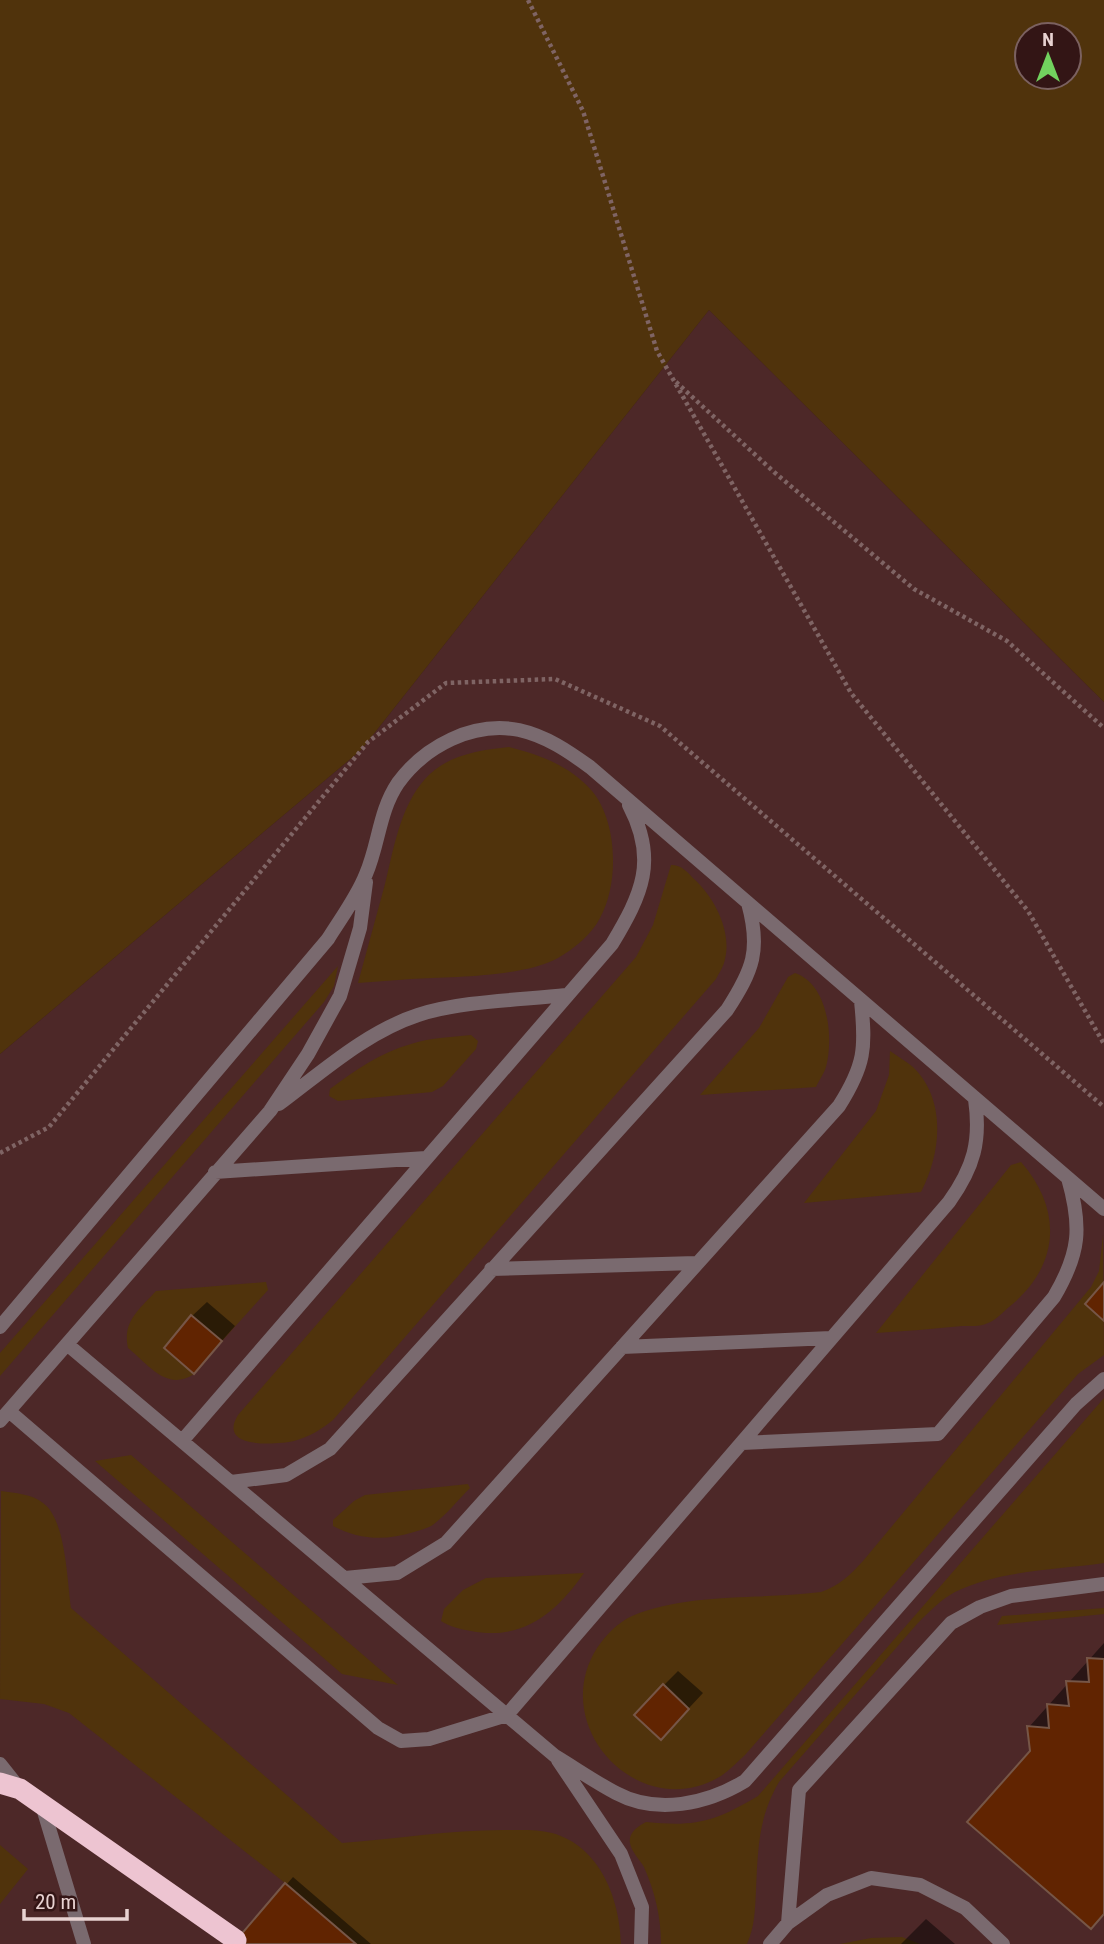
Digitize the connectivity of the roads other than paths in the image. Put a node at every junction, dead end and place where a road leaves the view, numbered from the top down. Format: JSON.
{"nodes":[{"id":1,"x":625,"y":798,"type":"junction"},
{"id":2,"x":367,"y":873,"type":"junction"},
{"id":3,"x":748,"y":903,"type":"junction"},
{"id":4,"x":566,"y":995,"type":"junction"},
{"id":5,"x":861,"y":1000,"type":"junction"},
{"id":6,"x":975,"y":1099,"type":"junction"},
{"id":7,"x":270,"y":1111,"type":"junction"},
{"id":8,"x":426,"y":1158,"type":"junction"},
{"id":9,"x":215,"y":1172,"type":"junction"},
{"id":10,"x":1068,"y":1178,"type":"junction"},
{"id":11,"x":1104,"y":1209,"type":"edge"},
{"id":12,"x":695,"y":1263,"type":"junction"},
{"id":13,"x":491,"y":1269,"type":"junction"},
{"id":14,"x":0,"y":1327,"type":"edge"},
{"id":15,"x":831,"y":1338,"type":"junction"},
{"id":16,"x":68,"y":1345,"type":"junction"},
{"id":17,"x":622,"y":1347,"type":"junction"},
{"id":18,"x":1104,"y":1379,"type":"edge"},
{"id":19,"x":5,"y":1417,"type":"edge"},
{"id":20,"x":182,"y":1441,"type":"junction"},
{"id":21,"x":743,"y":1443,"type":"junction"},
{"id":22,"x":231,"y":1482,"type":"junction"},
{"id":23,"x":345,"y":1578,"type":"junction"},
{"id":24,"x":1104,"y":1584,"type":"edge"},
{"id":25,"x":507,"y":1715,"type":"junction"},
{"id":26,"x":555,"y":1756,"type":"junction"},
{"id":27,"x":0,"y":1764,"type":"edge"},
{"id":28,"x":10,"y":1786,"type":"edge"},
{"id":29,"x":42,"y":1805,"type":"junction"},
{"id":30,"x":788,"y":1923,"type":"junction"},
{"id":31,"x":236,"y":1940,"type":"dead end"},
{"id":32,"x":84,"y":1944,"type":"edge"},
{"id":33,"x":641,"y":1944,"type":"edge"},
{"id":34,"x":771,"y":1944,"type":"edge"},
{"id":35,"x":1003,"y":1944,"type":"edge"}],
"edges":[{"from":1,"to":2,"type":"lane"},
{"from":1,"to":3,"type":"lane"},
{"from":1,"to":4,"type":"lane"},
{"from":2,"to":7,"type":"lane"},
{"from":2,"to":14,"type":"lane"},
{"from":3,"to":5,"type":"lane"},
{"from":3,"to":13,"type":"lane"},
{"from":4,"to":7,"type":"lane"},
{"from":4,"to":8,"type":"lane"},
{"from":5,"to":6,"type":"lane"},
{"from":5,"to":12,"type":"lane"},
{"from":6,"to":10,"type":"lane"},
{"from":6,"to":15,"type":"lane"},
{"from":7,"to":9,"type":"lane"},
{"from":8,"to":9,"type":"lane"},
{"from":8,"to":20,"type":"lane"},
{"from":9,"to":16,"type":"lane"},
{"from":10,"to":11,"type":"lane"},
{"from":10,"to":21,"type":"lane"},
{"from":12,"to":13,"type":"lane"},
{"from":12,"to":17,"type":"lane"},
{"from":13,"to":22,"type":"lane"},
{"from":15,"to":17,"type":"lane"},
{"from":15,"to":21,"type":"lane"},
{"from":16,"to":19,"type":"lane"},
{"from":16,"to":20,"type":"lane"},
{"from":17,"to":23,"type":"lane"},
{"from":18,"to":26,"type":"lane"},
{"from":19,"to":25,"type":"lane"},
{"from":20,"to":22,"type":"lane"},
{"from":21,"to":25,"type":"lane"},
{"from":22,"to":23,"type":"lane"},
{"from":23,"to":25,"type":"lane"},
{"from":24,"to":30,"type":"lane"},
{"from":25,"to":26,"type":"lane"},
{"from":26,"to":33,"type":"lane"},
{"from":27,"to":28,"type":"lane"},
{"from":28,"to":29,"type":"highway"},
{"from":29,"to":31,"type":"highway"},
{"from":29,"to":32,"type":"lane"},
{"from":30,"to":34,"type":"lane"},
{"from":30,"to":35,"type":"lane"}]}
